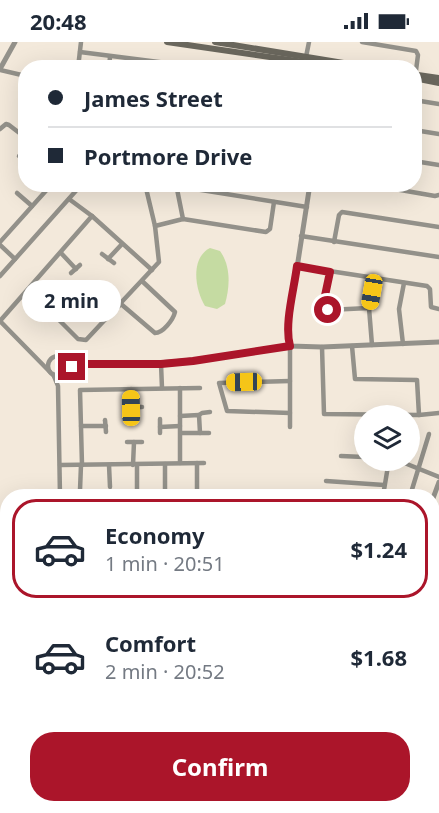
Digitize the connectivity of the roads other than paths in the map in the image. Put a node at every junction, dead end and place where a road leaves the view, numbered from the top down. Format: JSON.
{"nodes":[{"id":1,"x":81,"y":42,"type":"edge"},
{"id":2,"x":167,"y":42,"type":"edge"},
{"id":3,"x":215,"y":42,"type":"edge"},
{"id":4,"x":309,"y":42,"type":"edge"},
{"id":5,"x":362,"y":42,"type":"edge"},
{"id":6,"x":15,"y":43,"type":"edge"},
{"id":7,"x":371,"y":43,"type":"edge"},
{"id":8,"x":202,"y":44,"type":"edge"},
{"id":9,"x":401,"y":45,"type":"edge"},
{"id":10,"x":80,"y":52,"type":"junction"},
{"id":11,"x":110,"y":57,"type":"junction"},
{"id":12,"x":306,"y":57,"type":"junction"},
{"id":13,"x":79,"y":60,"type":"edge"},
{"id":14,"x":110,"y":60,"type":"edge"},
{"id":15,"x":136,"y":60,"type":"edge"},
{"id":16,"x":304,"y":60,"type":"edge"},
{"id":17,"x":316,"y":60,"type":"edge"},
{"id":18,"x":416,"y":60,"type":"edge"},
{"id":19,"x":0,"y":69,"type":"edge"},
{"id":20,"x":18,"y":74,"type":"edge"},
{"id":21,"x":422,"y":77,"type":"edge"},
{"id":22,"x":422,"y":78,"type":"edge"},
{"id":23,"x":439,"y":78,"type":"edge"},
{"id":24,"x":439,"y":83,"type":"edge"},
{"id":25,"x":422,"y":101,"type":"edge"},
{"id":26,"x":439,"y":104,"type":"edge"},
{"id":27,"x":0,"y":129,"type":"edge"},
{"id":28,"x":18,"y":131,"type":"edge"},
{"id":29,"x":422,"y":131,"type":"edge"},
{"id":30,"x":439,"y":134,"type":"edge"},
{"id":31,"x":422,"y":162,"type":"edge"},
{"id":32,"x":439,"y":165,"type":"edge"},
{"id":33,"x":45,"y":192,"type":"edge"},
{"id":34,"x":75,"y":192,"type":"edge"},
{"id":35,"x":147,"y":192,"type":"edge"},
{"id":36,"x":177,"y":192,"type":"edge"},
{"id":37,"x":216,"y":192,"type":"edge"},
{"id":38,"x":309,"y":192,"type":"edge"},
{"id":39,"x":419,"y":192,"type":"edge"},
{"id":40,"x":17,"y":193,"type":"dead end"},
{"id":41,"x":439,"y":195,"type":"edge"},
{"id":42,"x":69,"y":199,"type":"junction"},
{"id":43,"x":274,"y":202,"type":"junction"},
{"id":44,"x":32,"y":206,"type":"junction"},
{"id":45,"x":307,"y":207,"type":"junction"},
{"id":46,"x":92,"y":216,"type":"junction"},
{"id":47,"x":183,"y":219,"type":"junction"},
{"id":48,"x":155,"y":226,"type":"junction"},
{"id":49,"x":439,"y":227,"type":"edge"},
{"id":50,"x":301,"y":236,"type":"junction"},
{"id":51,"x":334,"y":242,"type":"junction"},
{"id":52,"x":0,"y":243,"type":"edge"},
{"id":53,"x":122,"y":244,"type":"junction"},
{"id":54,"x":61,"y":253,"type":"junction"},
{"id":55,"x":102,"y":254,"type":"dead end"},
{"id":56,"x":439,"y":258,"type":"edge"},
{"id":57,"x":15,"y":259,"type":"junction"},
{"id":58,"x":108,"y":259,"type":"junction"},
{"id":59,"x":114,"y":263,"type":"dead end"},
{"id":60,"x":297,"y":266,"type":"junction"},
{"id":61,"x":152,"y":270,"type":"junction"},
{"id":62,"x":330,"y":272,"type":"junction"},
{"id":63,"x":71,"y":273,"type":"dead end"},
{"id":64,"x":0,"y":276,"type":"edge"},
{"id":65,"x":374,"y":279,"type":"junction"},
{"id":66,"x":142,"y":281,"type":"junction"},
{"id":67,"x":404,"y":283,"type":"junction"},
{"id":68,"x":108,"y":287,"type":"dead end"},
{"id":69,"x":28,"y":290,"type":"junction"},
{"id":70,"x":102,"y":292,"type":"junction"},
{"id":71,"x":65,"y":296,"type":"dead end"},
{"id":72,"x":97,"y":297,"type":"dead end"},
{"id":73,"x":71,"y":301,"type":"junction"},
{"id":74,"x":120,"y":305,"type":"junction"},
{"id":75,"x":77,"y":306,"type":"dead end"},
{"id":76,"x":369,"y":308,"type":"junction"},
{"id":77,"x":439,"y":309,"type":"edge"},
{"id":78,"x":56,"y":317,"type":"junction"},
{"id":79,"x":0,"y":321,"type":"edge"},
{"id":80,"x":439,"y":342,"type":"edge"},
{"id":81,"x":403,"y":344,"type":"junction"},
{"id":82,"x":372,"y":345,"type":"junction"},
{"id":83,"x":290,"y":346,"type":"junction"},
{"id":84,"x":352,"y":346,"type":"junction"},
{"id":85,"x":322,"y":347,"type":"junction"},
{"id":86,"x":63,"y":358,"type":"junction"},
{"id":87,"x":37,"y":359,"type":"junction"},
{"id":88,"x":51,"y":359,"type":"junction"},
{"id":89,"x":82,"y":364,"type":"junction"},
{"id":90,"x":161,"y":364,"type":"junction"},
{"id":91,"x":65,"y":372,"type":"junction"},
{"id":92,"x":52,"y":373,"type":"junction"},
{"id":93,"x":290,"y":381,"type":"junction"},
{"id":94,"x":58,"y":386,"type":"junction"},
{"id":95,"x":162,"y":388,"type":"junction"},
{"id":96,"x":180,"y":388,"type":"junction"},
{"id":97,"x":200,"y":388,"type":"dead end"},
{"id":98,"x":131,"y":389,"type":"junction"},
{"id":99,"x":418,"y":405,"type":"edge"},
{"id":100,"x":142,"y":407,"type":"dead end"},
{"id":101,"x":210,"y":412,"type":"dead end"},
{"id":102,"x":290,"y":413,"type":"junction"},
{"id":103,"x":439,"y":413,"type":"edge"},
{"id":104,"x":354,"y":414,"type":"edge"},
{"id":105,"x":199,"y":415,"type":"junction"},
{"id":106,"x":420,"y":415,"type":"edge"},
{"id":107,"x":180,"y":416,"type":"junction"},
{"id":108,"x":160,"y":419,"type":"dead end"},
{"id":109,"x":81,"y":426,"type":"junction"},
{"id":110,"x":180,"y":426,"type":"junction"},
{"id":111,"x":290,"y":427,"type":"dead end"},
{"id":112,"x":106,"y":432,"type":"dead end"},
{"id":113,"x":181,"y":433,"type":"junction"},
{"id":114,"x":200,"y":433,"type":"junction"},
{"id":115,"x":209,"y":433,"type":"dead end"},
{"id":116,"x":429,"y":434,"type":"dead end"},
{"id":117,"x":142,"y":442,"type":"dead end"},
{"id":118,"x":341,"y":456,"type":"dead end"},
{"id":119,"x":354,"y":457,"type":"edge"},
{"id":120,"x":420,"y":461,"type":"edge"},
{"id":121,"x":180,"y":463,"type":"junction"},
{"id":122,"x":197,"y":463,"type":"junction"},
{"id":123,"x":204,"y":463,"type":"dead end"},
{"id":124,"x":165,"y":464,"type":"junction"},
{"id":125,"x":60,"y":465,"type":"junction"},
{"id":126,"x":81,"y":465,"type":"junction"},
{"id":127,"x":110,"y":465,"type":"junction"},
{"id":128,"x":135,"y":465,"type":"junction"},
{"id":129,"x":420,"y":468,"type":"edge"},
{"id":130,"x":387,"y":471,"type":"edge"},
{"id":131,"x":417,"y":471,"type":"edge"},
{"id":132,"x":439,"y":477,"type":"edge"},
{"id":133,"x":326,"y":481,"type":"dead end"},
{"id":134,"x":384,"y":485,"type":"junction"},
{"id":135,"x":110,"y":487,"type":"dead end"},
{"id":136,"x":60,"y":489,"type":"edge"},
{"id":137,"x":80,"y":489,"type":"edge"},
{"id":138,"x":137,"y":489,"type":"edge"},
{"id":139,"x":165,"y":489,"type":"edge"},
{"id":140,"x":197,"y":489,"type":"edge"},
{"id":141,"x":384,"y":489,"type":"edge"},
{"id":142,"x":412,"y":489,"type":"edge"}],
"edges":[{"from":1,"to":10,"type":"street"},
{"from":2,"to":8,"type":"main road"},
{"from":3,"to":12,"type":"main road"},
{"from":4,"to":12,"type":"street"},
{"from":5,"to":7,"type":"street"},
{"from":6,"to":19,"type":"street"},
{"from":7,"to":9,"type":"street"},
{"from":8,"to":16,"type":"main road"},
{"from":9,"to":18,"type":"street"},
{"from":10,"to":11,"type":"street"},
{"from":10,"to":13,"type":"street"},
{"from":11,"to":14,"type":"street"},
{"from":11,"to":15,"type":"street"},
{"from":12,"to":17,"type":"main road"},
{"from":19,"to":20,"type":"street"},
{"from":21,"to":23,"type":"main road"},
{"from":22,"to":24,"type":"main road"},
{"from":25,"to":26,"type":"street"},
{"from":27,"to":28,"type":"street"},
{"from":29,"to":30,"type":"street"},
{"from":31,"to":32,"type":"street"},
{"from":33,"to":44,"type":"street"},
{"from":34,"to":42,"type":"street"},
{"from":35,"to":48,"type":"street"},
{"from":36,"to":47,"type":"street"},
{"from":37,"to":43,"type":"street"},
{"from":38,"to":45,"type":"street"},
{"from":39,"to":41,"type":"street"},
{"from":40,"to":44,"type":"street"},
{"from":42,"to":46,"type":"street"},
{"from":42,"to":57,"type":"street"},
{"from":43,"to":45,"type":"street"},
{"from":43,"to":47,"type":"street"},
{"from":44,"to":52,"type":"street"},
{"from":45,"to":50,"type":"street"},
{"from":46,"to":53,"type":"street"},
{"from":46,"to":54,"type":"street"},
{"from":47,"to":48,"type":"street"},
{"from":48,"to":61,"type":"street"},
{"from":49,"to":51,"type":"street"},
{"from":50,"to":51,"type":"street"},
{"from":50,"to":60,"type":"street"},
{"from":51,"to":56,"type":"street"},
{"from":52,"to":57,"type":"street"},
{"from":53,"to":58,"type":"street"},
{"from":53,"to":61,"type":"street"},
{"from":54,"to":63,"type":"street"},
{"from":54,"to":69,"type":"street"},
{"from":55,"to":58,"type":"street"},
{"from":57,"to":64,"type":"street"},
{"from":58,"to":59,"type":"street"},
{"from":60,"to":62,"type":"street"},
{"from":60,"to":83,"type":"street"},
{"from":61,"to":66,"type":"street"},
{"from":62,"to":65,"type":"street"},
{"from":62,"to":76,"type":"street"},
{"from":65,"to":67,"type":"street"},
{"from":65,"to":76,"type":"street"},
{"from":66,"to":74,"type":"street"},
{"from":66,"to":74,"type":"street"},
{"from":67,"to":77,"type":"street"},
{"from":67,"to":81,"type":"street"},
{"from":68,"to":70,"type":"street"},
{"from":69,"to":78,"type":"street"},
{"from":69,"to":79,"type":"street"},
{"from":70,"to":72,"type":"street"},
{"from":70,"to":74,"type":"street"},
{"from":71,"to":73,"type":"street"},
{"from":73,"to":75,"type":"street"},
{"from":73,"to":78,"type":"street"},
{"from":74,"to":78,"type":"street"},
{"from":76,"to":82,"type":"street"},
{"from":79,"to":87,"type":"street"},
{"from":80,"to":81,"type":"street"},
{"from":81,"to":82,"type":"street"},
{"from":82,"to":84,"type":"street"},
{"from":83,"to":85,"type":"street"},
{"from":83,"to":90,"type":"street"},
{"from":83,"to":93,"type":"street"},
{"from":84,"to":85,"type":"street"},
{"from":84,"to":99,"type":"street"},
{"from":85,"to":104,"type":"street"},
{"from":86,"to":88,"type":"street"},
{"from":86,"to":89,"type":"street"},
{"from":86,"to":91,"type":"street"},
{"from":87,"to":88,"type":"street"},
{"from":87,"to":92,"type":"street"},
{"from":88,"to":92,"type":"street"},
{"from":89,"to":90,"type":"street"},
{"from":89,"to":91,"type":"street"},
{"from":90,"to":95,"type":"street"},
{"from":91,"to":92,"type":"street"},
{"from":91,"to":94,"type":"street"},
{"from":92,"to":94,"type":"street"},
{"from":93,"to":102,"type":"street"},
{"from":93,"to":102,"type":"street"},
{"from":94,"to":125,"type":"street"},
{"from":95,"to":96,"type":"street"},
{"from":95,"to":98,"type":"street"},
{"from":96,"to":97,"type":"street"},
{"from":96,"to":107,"type":"street"},
{"from":98,"to":100,"type":"street"},
{"from":98,"to":109,"type":"street"},
{"from":101,"to":105,"type":"street"},
{"from":102,"to":111,"type":"street"},
{"from":103,"to":106,"type":"street"},
{"from":105,"to":107,"type":"street"},
{"from":105,"to":114,"type":"street"},
{"from":107,"to":110,"type":"street"},
{"from":108,"to":110,"type":"street"},
{"from":109,"to":112,"type":"street"},
{"from":109,"to":126,"type":"street"},
{"from":110,"to":113,"type":"street"},
{"from":113,"to":114,"type":"street"},
{"from":113,"to":121,"type":"street"},
{"from":114,"to":115,"type":"street"},
{"from":116,"to":120,"type":"street"},
{"from":117,"to":128,"type":"street"},
{"from":118,"to":119,"type":"street"},
{"from":121,"to":122,"type":"street"},
{"from":121,"to":124,"type":"street"},
{"from":122,"to":123,"type":"street"},
{"from":122,"to":140,"type":"street"},
{"from":124,"to":128,"type":"street"},
{"from":124,"to":139,"type":"street"},
{"from":125,"to":126,"type":"street"},
{"from":125,"to":136,"type":"street"},
{"from":126,"to":127,"type":"street"},
{"from":126,"to":137,"type":"street"},
{"from":127,"to":128,"type":"street"},
{"from":127,"to":135,"type":"street"},
{"from":128,"to":138,"type":"street"},
{"from":129,"to":132,"type":"street"},
{"from":130,"to":134,"type":"street"},
{"from":131,"to":142,"type":"street"},
{"from":133,"to":134,"type":"street"},
{"from":134,"to":141,"type":"street"}]}
